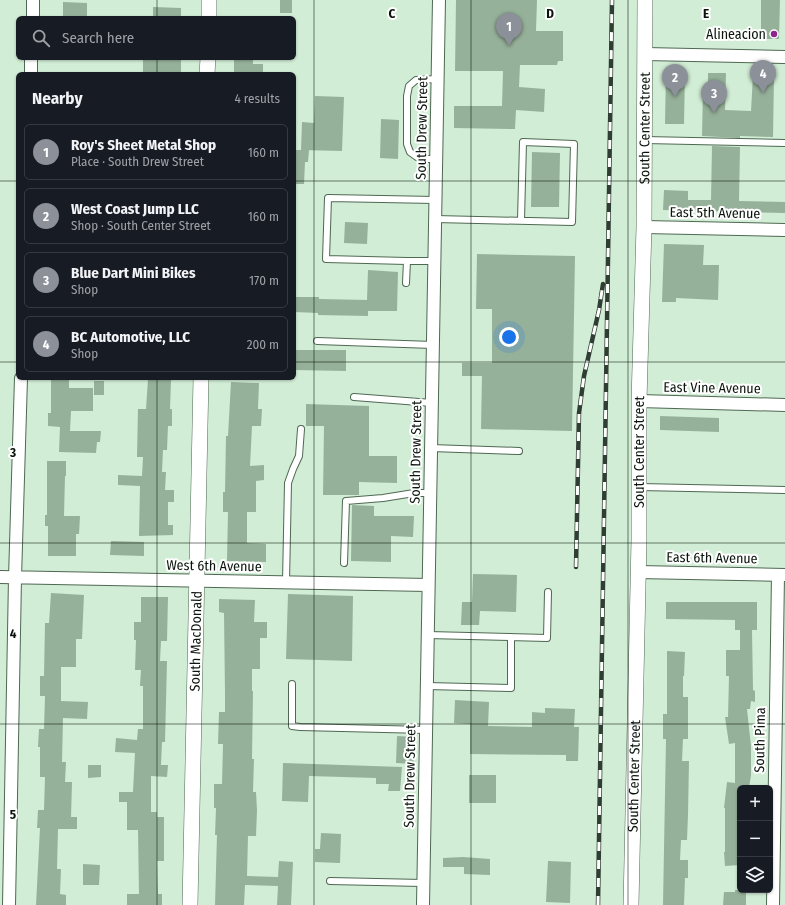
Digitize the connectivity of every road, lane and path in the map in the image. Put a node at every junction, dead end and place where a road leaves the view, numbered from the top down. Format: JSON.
{"nodes":[{"id":1,"x":33,"y":0,"type":"edge"},
{"id":2,"x":209,"y":0,"type":"edge"},
{"id":3,"x":439,"y":0,"type":"edge"},
{"id":4,"x":645,"y":0,"type":"edge"},
{"id":5,"x":33,"y":16,"type":"edge"},
{"id":6,"x":209,"y":16,"type":"edge"},
{"id":7,"x":645,"y":54,"type":"junction"},
{"id":8,"x":785,"y":57,"type":"edge"},
{"id":9,"x":31,"y":60,"type":"edge"},
{"id":10,"x":208,"y":60,"type":"edge"},
{"id":11,"x":31,"y":72,"type":"edge"},
{"id":12,"x":207,"y":72,"type":"edge"},
{"id":13,"x":438,"y":79,"type":"junction"},
{"id":14,"x":645,"y":140,"type":"junction"},
{"id":15,"x":785,"y":143,"type":"edge"},
{"id":16,"x":436,"y":159,"type":"junction"},
{"id":17,"x":435,"y":200,"type":"junction"},
{"id":18,"x":435,"y":219,"type":"junction"},
{"id":19,"x":521,"y":220,"type":"junction"},
{"id":20,"x":644,"y":227,"type":"junction"},
{"id":21,"x":785,"y":230,"type":"edge"},
{"id":22,"x":407,"y":260,"type":"junction"},
{"id":23,"x":434,"y":261,"type":"junction"},
{"id":24,"x":406,"y":283,"type":"dead end"},
{"id":25,"x":317,"y":341,"type":"dead end"},
{"id":26,"x":433,"y":345,"type":"junction"},
{"id":27,"x":21,"y":380,"type":"edge"},
{"id":28,"x":201,"y":380,"type":"edge"},
{"id":29,"x":354,"y":397,"type":"dead end"},
{"id":30,"x":639,"y":401,"type":"junction"},
{"id":31,"x":432,"y":403,"type":"junction"},
{"id":32,"x":785,"y":405,"type":"edge"},
{"id":33,"x":301,"y":429,"type":"dead end"},
{"id":34,"x":431,"y":448,"type":"junction"},
{"id":35,"x":519,"y":451,"type":"dead end"},
{"id":36,"x":639,"y":487,"type":"junction"},
{"id":37,"x":785,"y":490,"type":"edge"},
{"id":38,"x":430,"y":493,"type":"junction"},
{"id":39,"x":344,"y":563,"type":"dead end"},
{"id":40,"x":638,"y":572,"type":"junction"},
{"id":41,"x":782,"y":575,"type":"edge"},
{"id":42,"x":0,"y":577,"type":"edge"},
{"id":43,"x":15,"y":578,"type":"junction"},
{"id":44,"x":197,"y":581,"type":"junction"},
{"id":45,"x":286,"y":582,"type":"junction"},
{"id":46,"x":428,"y":585,"type":"junction"},
{"id":47,"x":548,"y":592,"type":"dead end"},
{"id":48,"x":428,"y":635,"type":"junction"},
{"id":49,"x":511,"y":637,"type":"junction"},
{"id":50,"x":292,"y":684,"type":"dead end"},
{"id":51,"x":427,"y":686,"type":"junction"},
{"id":52,"x":426,"y":730,"type":"junction"},
{"id":53,"x":330,"y":881,"type":"dead end"},
{"id":54,"x":423,"y":883,"type":"junction"},
{"id":55,"x":9,"y":905,"type":"edge"},
{"id":56,"x":190,"y":905,"type":"edge"},
{"id":57,"x":423,"y":905,"type":"edge"},
{"id":58,"x":631,"y":905,"type":"edge"},
{"id":59,"x":773,"y":905,"type":"edge"}],
"edges":[{"from":1,"to":5,"type":"street"},
{"from":2,"to":6,"type":"street"},
{"from":3,"to":13,"type":"street","name":"South Drew Street"},
{"from":4,"to":7,"type":"street","name":"South Center Street"},
{"from":7,"to":8,"type":"street"},
{"from":7,"to":14,"type":"street","name":"South Center Street"},
{"from":9,"to":11,"type":"street"},
{"from":10,"to":12,"type":"street"},
{"from":13,"to":16,"type":"street","name":"South Drew Street"},
{"from":13,"to":16,"type":"lane"},
{"from":14,"to":15,"type":"lane"},
{"from":14,"to":20,"type":"street","name":"South Center Street"},
{"from":16,"to":17,"type":"street","name":"South Drew Street"},
{"from":17,"to":18,"type":"street","name":"South Drew Street"},
{"from":17,"to":22,"type":"lane"},
{"from":18,"to":19,"type":"lane"},
{"from":18,"to":23,"type":"street","name":"South Drew Street"},
{"from":19,"to":19,"type":"lane"},
{"from":20,"to":21,"type":"street","name":"East 5th Avenue"},
{"from":20,"to":30,"type":"street","name":"South Center Street"},
{"from":22,"to":23,"type":"lane"},
{"from":22,"to":24,"type":"lane"},
{"from":23,"to":26,"type":"street","name":"South Drew Street"},
{"from":25,"to":26,"type":"lane"},
{"from":26,"to":31,"type":"street","name":"South Drew Street"},
{"from":27,"to":43,"type":"street"},
{"from":28,"to":44,"type":"street","name":"South MacDonald"},
{"from":29,"to":31,"type":"lane"},
{"from":30,"to":32,"type":"street","name":"East Vine Avenue"},
{"from":30,"to":36,"type":"street","name":"South Center Street"},
{"from":31,"to":34,"type":"street","name":"South Drew Street"},
{"from":33,"to":45,"type":"lane"},
{"from":34,"to":35,"type":"lane"},
{"from":34,"to":38,"type":"street","name":"South Drew Street"},
{"from":36,"to":37,"type":"lane"},
{"from":36,"to":40,"type":"street","name":"South Center Street"},
{"from":38,"to":39,"type":"lane"},
{"from":38,"to":46,"type":"street","name":"South Drew Street"},
{"from":40,"to":41,"type":"street","name":"East 6th Avenue"},
{"from":40,"to":58,"type":"street","name":"South Center Street"},
{"from":41,"to":59,"type":"street","name":"South Pima"},
{"from":42,"to":43,"type":"street","name":"West 6th Avenue"},
{"from":43,"to":44,"type":"street","name":"West 6th Avenue"},
{"from":43,"to":55,"type":"street"},
{"from":44,"to":45,"type":"street","name":"West 6th Avenue"},
{"from":44,"to":56,"type":"street","name":"South MacDonald"},
{"from":45,"to":46,"type":"street","name":"West 6th Avenue"},
{"from":46,"to":48,"type":"street","name":"South Drew Street"},
{"from":47,"to":49,"type":"lane"},
{"from":48,"to":49,"type":"lane"},
{"from":48,"to":51,"type":"street","name":"South Drew Street"},
{"from":49,"to":51,"type":"lane"},
{"from":50,"to":52,"type":"lane"},
{"from":51,"to":52,"type":"street","name":"South Drew Street"},
{"from":52,"to":54,"type":"street","name":"South Drew Street"},
{"from":53,"to":54,"type":"lane"},
{"from":54,"to":57,"type":"street","name":"South Drew Street"}]}
